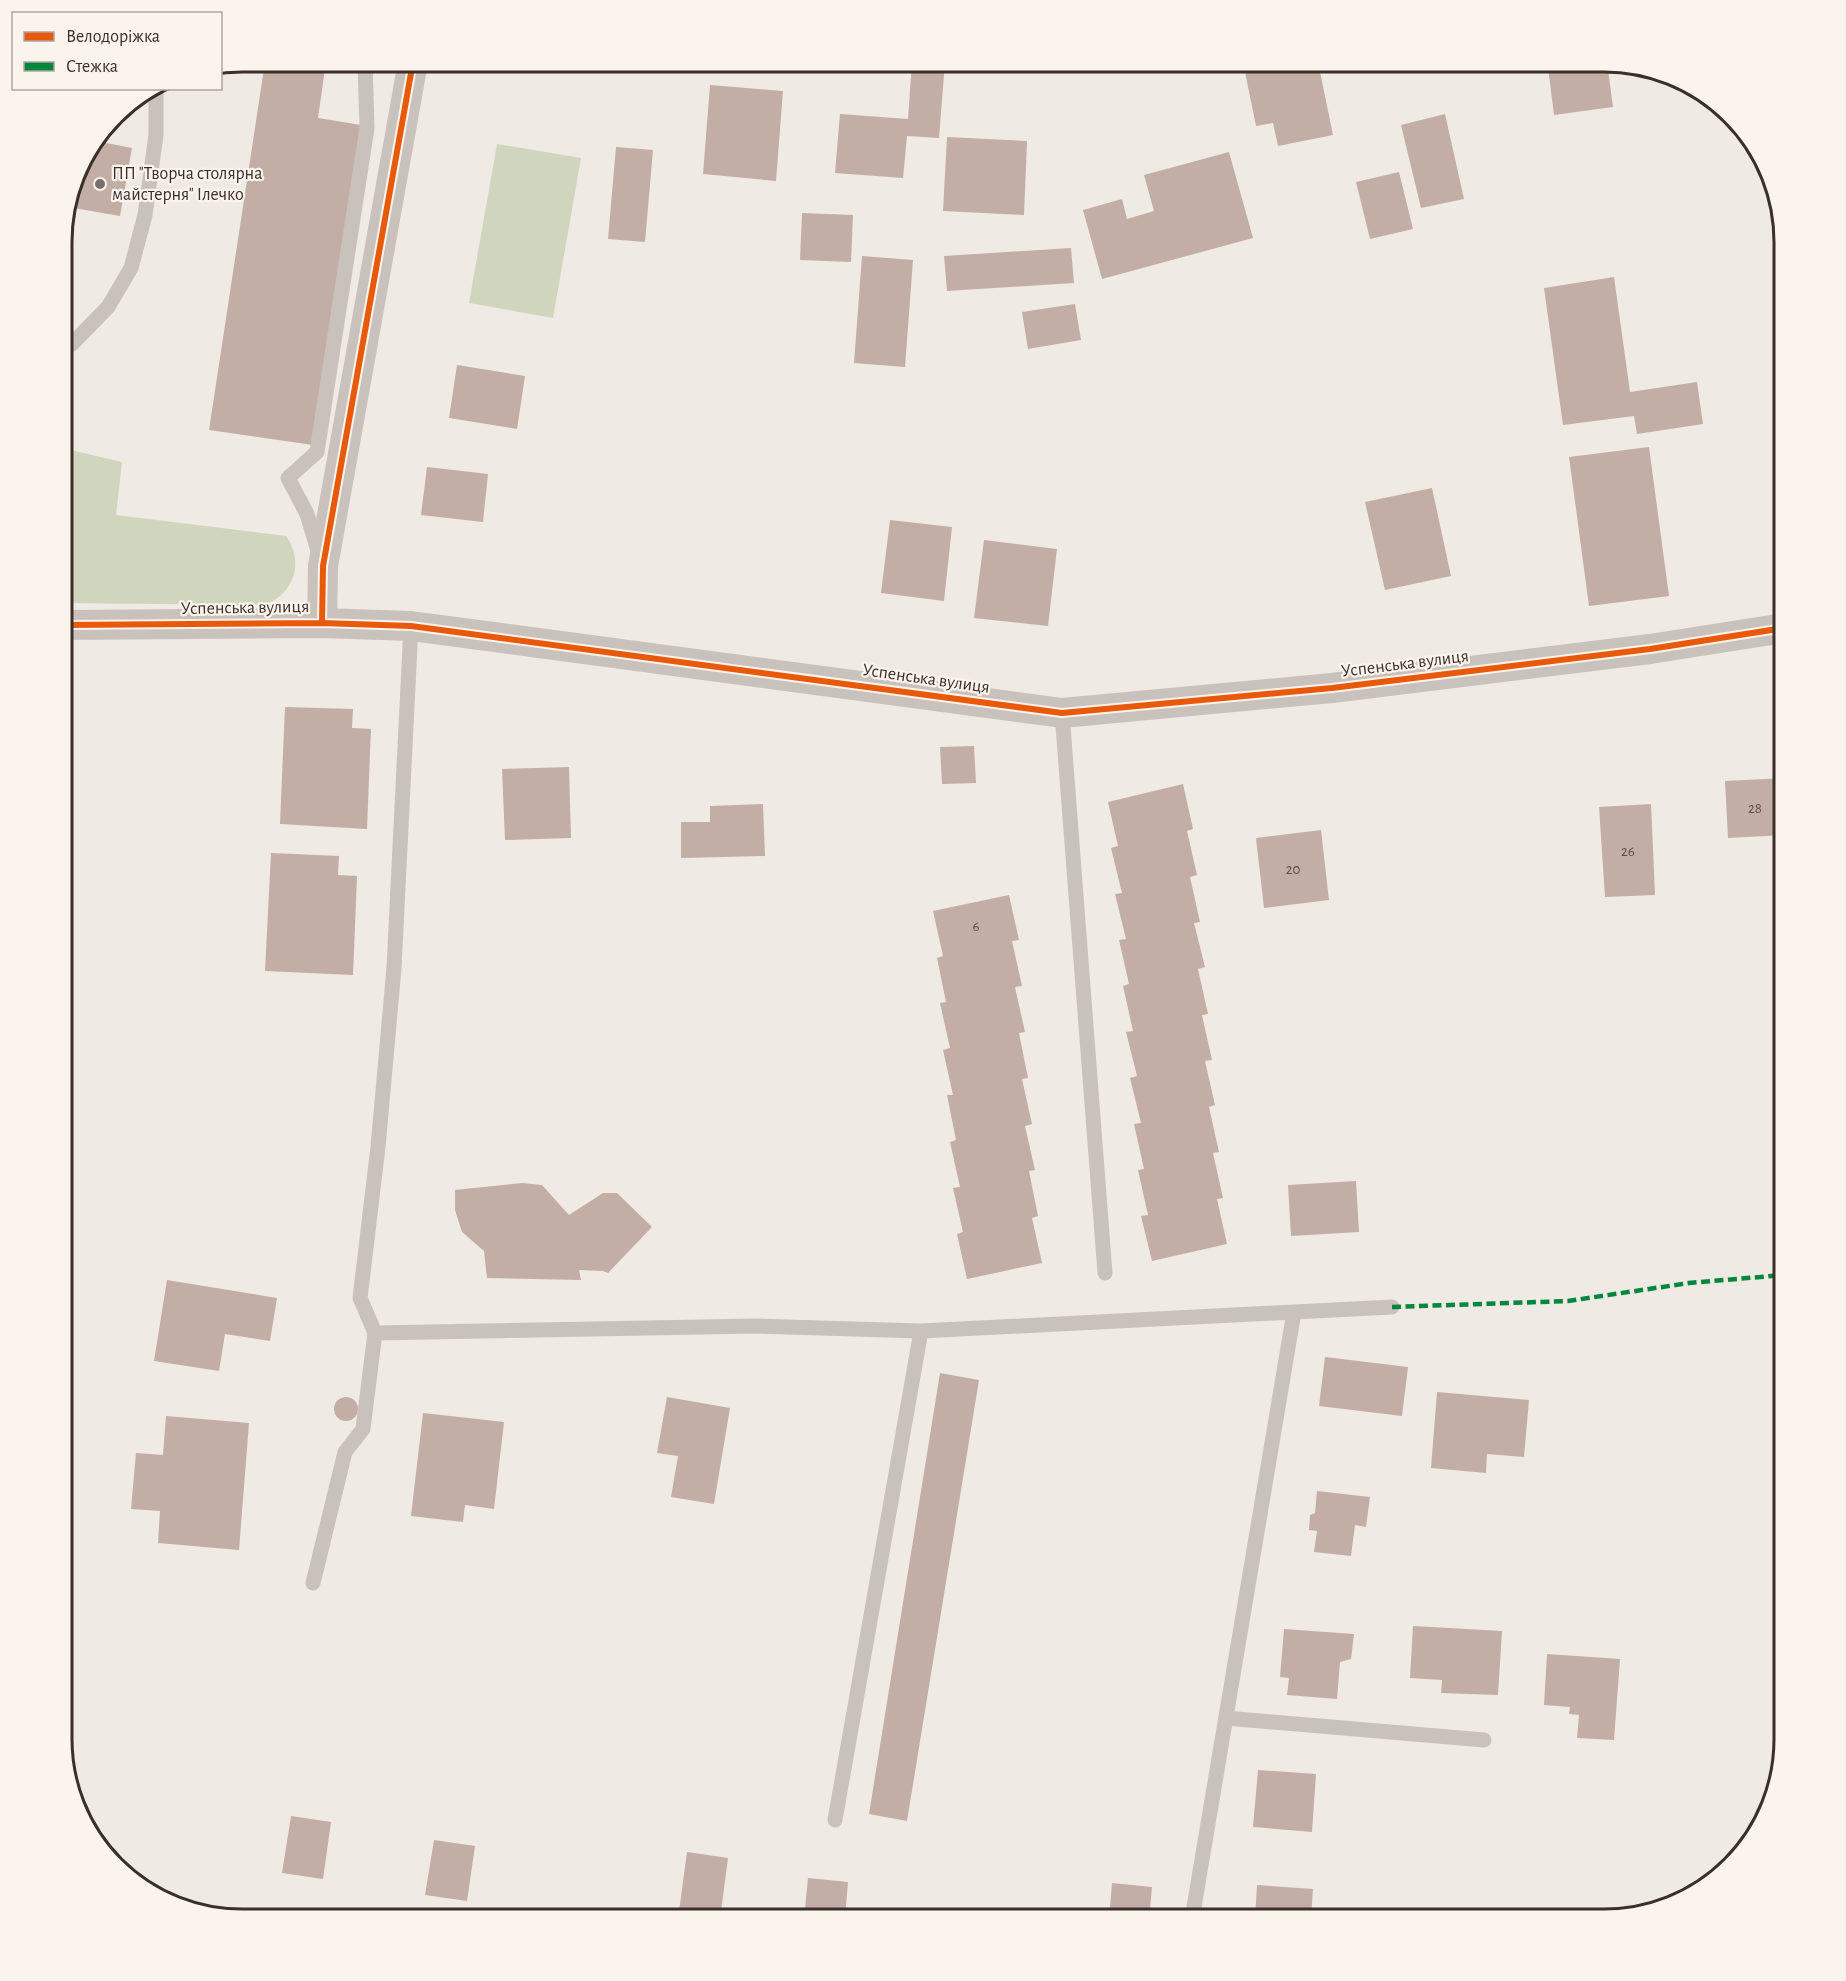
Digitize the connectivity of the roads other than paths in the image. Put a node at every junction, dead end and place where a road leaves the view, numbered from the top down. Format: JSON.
{"nodes":[{"id":1,"x":365,"y":72,"type":"edge"},
{"id":2,"x":411,"y":72,"type":"edge"},
{"id":3,"x":156,"y":96,"type":"edge"},
{"id":4,"x":72,"y":344,"type":"edge"},
{"id":5,"x":323,"y":566,"type":"junction"},
{"id":6,"x":322,"y":622,"type":"junction"},
{"id":7,"x":72,"y":625,"type":"edge"},
{"id":8,"x":411,"y":626,"type":"junction"},
{"id":9,"x":1774,"y":630,"type":"edge"},
{"id":10,"x":1062,"y":713,"type":"junction"},
{"id":11,"x":1106,"y":1273,"type":"dead end"},
{"id":12,"x":1392,"y":1307,"type":"dead end"},
{"id":13,"x":1293,"y":1312,"type":"junction"},
{"id":14,"x":921,"y":1331,"type":"junction"},
{"id":15,"x":375,"y":1333,"type":"junction"},
{"id":16,"x":313,"y":1583,"type":"dead end"},
{"id":17,"x":1226,"y":1718,"type":"junction"},
{"id":18,"x":1484,"y":1740,"type":"dead end"},
{"id":19,"x":836,"y":1820,"type":"dead end"},
{"id":20,"x":1194,"y":1909,"type":"edge"}],
"edges":[{"from":1,"to":5,"type":"lane"},
{"from":2,"to":5,"type":"street"},
{"from":3,"to":4,"type":"lane"},
{"from":5,"to":6,"type":"street"},
{"from":6,"to":7,"type":"street","name":"Успенська вулиця"},
{"from":6,"to":8,"type":"street","name":"Успенська вулиця"},
{"from":8,"to":10,"type":"street","name":"Успенська вулиця"},
{"from":8,"to":15,"type":"lane"},
{"from":9,"to":10,"type":"street","name":"Успенська вулиця"},
{"from":10,"to":11,"type":"lane"},
{"from":12,"to":13,"type":"lane"},
{"from":13,"to":14,"type":"lane"},
{"from":13,"to":17,"type":"lane"},
{"from":14,"to":15,"type":"lane"},
{"from":14,"to":19,"type":"lane"},
{"from":15,"to":16,"type":"lane"},
{"from":17,"to":18,"type":"lane"},
{"from":17,"to":20,"type":"lane"}]}
